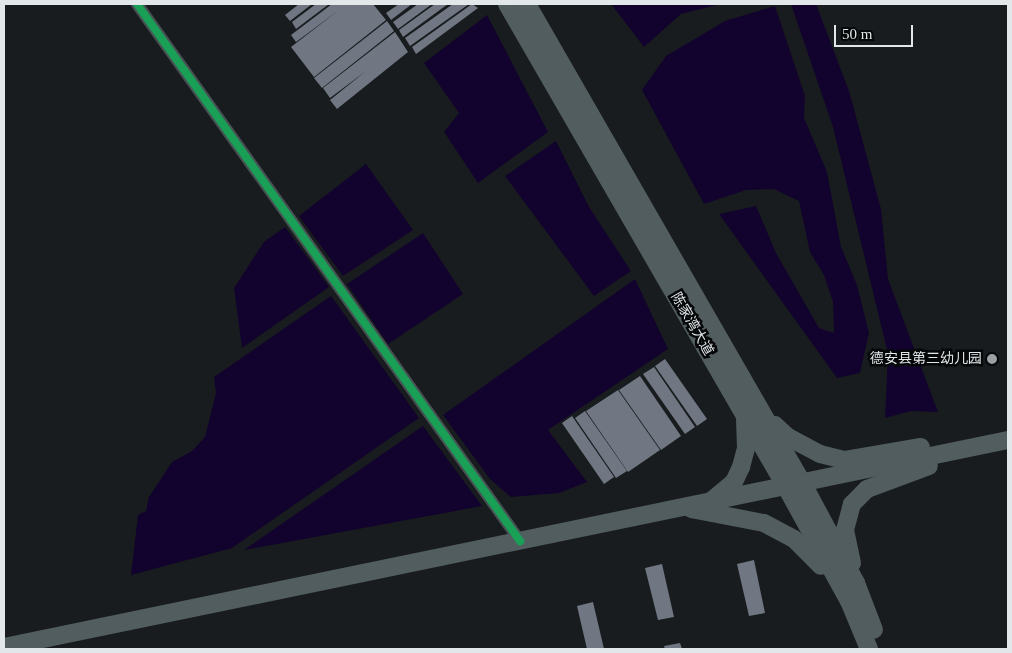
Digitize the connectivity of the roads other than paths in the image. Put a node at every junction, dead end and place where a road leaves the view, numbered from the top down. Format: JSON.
{"nodes":[{"id":1,"x":137,"y":4,"type":"edge"},
{"id":2,"x":508,"y":4,"type":"edge"},
{"id":3,"x":527,"y":4,"type":"edge"},
{"id":4,"x":745,"y":416,"type":"junction"},
{"id":5,"x":766,"y":417,"type":"junction"},
{"id":6,"x":1008,"y":440,"type":"edge"},
{"id":7,"x":991,"y":443,"type":"junction"},
{"id":8,"x":794,"y":485,"type":"junction"},
{"id":9,"x":710,"y":502,"type":"junction"},
{"id":10,"x":683,"y":508,"type":"junction"},
{"id":11,"x":520,"y":541,"type":"junction"},
{"id":12,"x":856,"y":583,"type":"junction"},
{"id":13,"x":849,"y":601,"type":"junction"},
{"id":14,"x":4,"y":647,"type":"edge"},
{"id":15,"x":869,"y":649,"type":"edge"},
{"id":16,"x":881,"y":649,"type":"edge"}],
"edges":[{"from":1,"to":11,"type":"street"},
{"from":2,"to":4,"type":"main road","name":"陈家湾大道"},
{"from":3,"to":5,"type":"main road","name":"陈家湾大道"},
{"from":4,"to":8,"type":"main road","name":"陈家湾大道"},
{"from":4,"to":9,"type":"main road"},
{"from":5,"to":7,"type":"main road"},
{"from":5,"to":8,"type":"main road","name":"陈家湾大道"},
{"from":6,"to":7,"type":"main road"},
{"from":7,"to":8,"type":"main road"},
{"from":7,"to":12,"type":"main road"},
{"from":8,"to":9,"type":"main road"},
{"from":8,"to":12,"type":"main road","name":"陈家湾大道"},
{"from":8,"to":13,"type":"main road","name":"陈家湾大道"},
{"from":9,"to":10,"type":"main road"},
{"from":10,"to":11,"type":"main road"},
{"from":10,"to":13,"type":"main road"},
{"from":11,"to":14,"type":"main road"},
{"from":12,"to":16,"type":"main road","name":"陈家湾大道"},
{"from":13,"to":15,"type":"main road","name":"陈家湾大道"}]}
